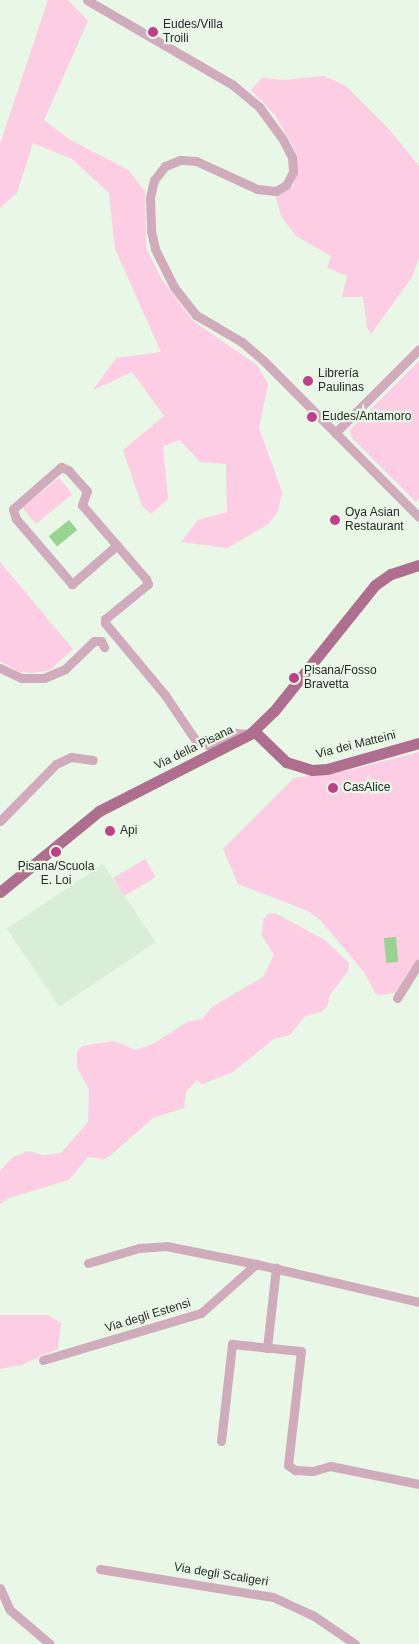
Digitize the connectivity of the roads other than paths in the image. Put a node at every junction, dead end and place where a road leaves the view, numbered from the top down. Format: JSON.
{"nodes":[{"id":1,"x":87,"y":0,"type":"edge"},
{"id":2,"x":419,"y":349,"type":"edge"},
{"id":3,"x":335,"y":432,"type":"junction"},
{"id":4,"x":419,"y":517,"type":"edge"},
{"id":5,"x":117,"y":545,"type":"junction"},
{"id":6,"x":419,"y":564,"type":"edge"},
{"id":7,"x":104,"y":647,"type":"dead end"},
{"id":8,"x":0,"y":668,"type":"edge"},
{"id":9,"x":252,"y":732,"type":"junction"},
{"id":10,"x":419,"y":743,"type":"edge"},
{"id":11,"x":92,"y":760,"type":"dead end"},
{"id":12,"x":0,"y":820,"type":"edge"},
{"id":13,"x":0,"y":892,"type":"edge"},
{"id":14,"x":419,"y":963,"type":"edge"},
{"id":15,"x":397,"y":998,"type":"dead end"},
{"id":16,"x":88,"y":1263,"type":"dead end"},
{"id":17,"x":256,"y":1264,"type":"junction"},
{"id":18,"x":276,"y":1268,"type":"junction"},
{"id":19,"x":419,"y":1302,"type":"edge"},
{"id":20,"x":267,"y":1348,"type":"junction"},
{"id":21,"x":43,"y":1360,"type":"dead end"},
{"id":22,"x":221,"y":1442,"type":"dead end"},
{"id":23,"x":419,"y":1484,"type":"edge"},
{"id":24,"x":100,"y":1569,"type":"dead end"},
{"id":25,"x":0,"y":1588,"type":"edge"},
{"id":26,"x":50,"y":1644,"type":"edge"},
{"id":27,"x":355,"y":1644,"type":"edge"}],
"edges":[{"from":1,"to":3,"type":"street"},
{"from":2,"to":3,"type":"street"},
{"from":3,"to":4,"type":"street"},
{"from":5,"to":5,"type":"street"},
{"from":5,"to":9,"type":"street"},
{"from":6,"to":9,"type":"main road","name":"Via della Pisana"},
{"from":7,"to":8,"type":"street"},
{"from":9,"to":10,"type":"main road","name":"Via dei Matteini"},
{"from":9,"to":13,"type":"main road","name":"Via della Pisana"},
{"from":11,"to":12,"type":"street"},
{"from":14,"to":15,"type":"street"},
{"from":16,"to":17,"type":"street"},
{"from":17,"to":18,"type":"street"},
{"from":17,"to":21,"type":"street","name":"Via degli Estensi"},
{"from":18,"to":19,"type":"street"},
{"from":18,"to":20,"type":"street"},
{"from":20,"to":22,"type":"street"},
{"from":20,"to":23,"type":"street"},
{"from":24,"to":27,"type":"street","name":"Via degli Scaligeri"},
{"from":25,"to":26,"type":"street"}]}
